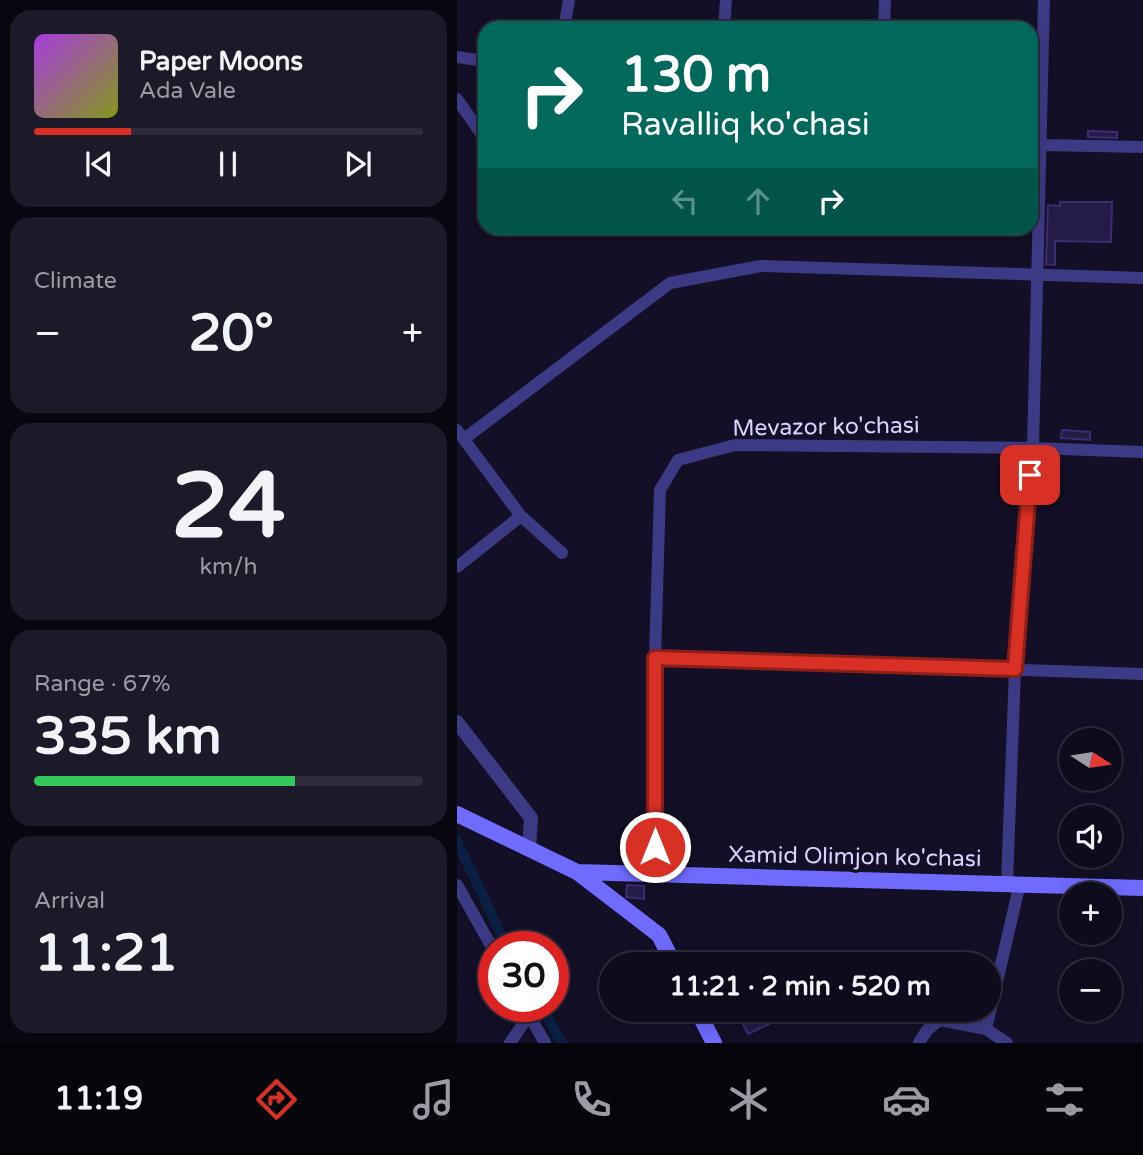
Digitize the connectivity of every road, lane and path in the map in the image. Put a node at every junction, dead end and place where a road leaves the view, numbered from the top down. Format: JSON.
{"nodes":[{"id":1,"x":570,"y":0,"type":"edge"},
{"id":2,"x":726,"y":0,"type":"edge"},
{"id":3,"x":885,"y":0,"type":"edge"},
{"id":4,"x":1044,"y":0,"type":"edge"},
{"id":5,"x":566,"y":21,"type":"edge"},
{"id":6,"x":724,"y":21,"type":"edge"},
{"id":7,"x":885,"y":21,"type":"edge"},
{"id":8,"x":1038,"y":55,"type":"edge"},
{"id":9,"x":457,"y":57,"type":"edge"},
{"id":10,"x":478,"y":60,"type":"edge"},
{"id":11,"x":1038,"y":84,"type":"edge"},
{"id":12,"x":457,"y":99,"type":"edge"},
{"id":13,"x":478,"y":129,"type":"edge"},
{"id":14,"x":1041,"y":145,"type":"junction"},
{"id":15,"x":1143,"y":147,"type":"edge"},
{"id":16,"x":1038,"y":222,"type":"edge"},
{"id":17,"x":1037,"y":235,"type":"edge"},
{"id":18,"x":1036,"y":273,"type":"junction"},
{"id":19,"x":1143,"y":278,"type":"edge"},
{"id":20,"x":461,"y":434,"type":"edge"},
{"id":21,"x":1033,"y":447,"type":"junction"},
{"id":22,"x":1143,"y":452,"type":"edge"},
{"id":23,"x":521,"y":516,"type":"junction"},
{"id":24,"x":562,"y":553,"type":"dead end"},
{"id":25,"x":457,"y":567,"type":"edge"},
{"id":26,"x":655,"y":658,"type":"junction"},
{"id":27,"x":1015,"y":669,"type":"junction"},
{"id":28,"x":1143,"y":674,"type":"edge"},
{"id":29,"x":457,"y":722,"type":"edge"},
{"id":30,"x":457,"y":814,"type":"edge"},
{"id":31,"x":529,"y":849,"type":"junction"},
{"id":32,"x":577,"y":872,"type":"junction"},
{"id":33,"x":655,"y":874,"type":"junction"},
{"id":34,"x":1013,"y":883,"type":"junction"},
{"id":35,"x":457,"y":885,"type":"edge"},
{"id":36,"x":1143,"y":888,"type":"edge"},
{"id":37,"x":483,"y":931,"type":"edge"},
{"id":38,"x":668,"y":952,"type":"edge"},
{"id":39,"x":520,"y":1022,"type":"edge"},
{"id":40,"x":533,"y":1022,"type":"edge"},
{"id":41,"x":703,"y":1022,"type":"edge"},
{"id":42,"x":986,"y":1029,"type":"junction"},
{"id":43,"x":509,"y":1043,"type":"edge"},
{"id":44,"x":545,"y":1043,"type":"edge"},
{"id":45,"x":714,"y":1043,"type":"edge"},
{"id":46,"x":919,"y":1043,"type":"edge"},
{"id":47,"x":1007,"y":1043,"type":"edge"}],
"edges":[{"from":1,"to":5,"type":"street"},
{"from":2,"to":6,"type":"street"},
{"from":3,"to":7,"type":"street"},
{"from":4,"to":8,"type":"street"},
{"from":9,"to":10,"type":"street"},
{"from":11,"to":14,"type":"street"},
{"from":12,"to":13,"type":"street"},
{"from":14,"to":15,"type":"street"},
{"from":14,"to":16,"type":"street"},
{"from":17,"to":18,"type":"street"},
{"from":18,"to":19,"type":"street"},
{"from":18,"to":20,"type":"street"},
{"from":18,"to":21,"type":"street"},
{"from":20,"to":23,"type":"street"},
{"from":21,"to":22,"type":"street","name":"Mevazor ko'chasi"},
{"from":21,"to":26,"type":"street","name":"Mevazor ko'chasi"},
{"from":21,"to":27,"type":"street"},
{"from":23,"to":24,"type":"street"},
{"from":23,"to":25,"type":"street"},
{"from":26,"to":27,"type":"street"},
{"from":26,"to":33,"type":"street","name":"Mevazor ko'chasi"},
{"from":27,"to":28,"type":"street"},
{"from":27,"to":34,"type":"street"},
{"from":29,"to":31,"type":"street"},
{"from":30,"to":31,"type":"main road","name":"Xamid Olimjon ko'chasi"},
{"from":31,"to":32,"type":"main road","name":"Xamid Olimjon ko'chasi"},
{"from":32,"to":33,"type":"main road","name":"Xamid Olimjon ko'chasi"},
{"from":32,"to":38,"type":"main road"},
{"from":33,"to":34,"type":"main road","name":"Xamid Olimjon ko'chasi"},
{"from":34,"to":36,"type":"main road","name":"Xamid Olimjon ko'chasi"},
{"from":34,"to":42,"type":"street"},
{"from":35,"to":37,"type":"street"},
{"from":39,"to":43,"type":"street"},
{"from":40,"to":44,"type":"street"},
{"from":41,"to":45,"type":"main road"},
{"from":42,"to":46,"type":"street"},
{"from":42,"to":47,"type":"street"}]}
